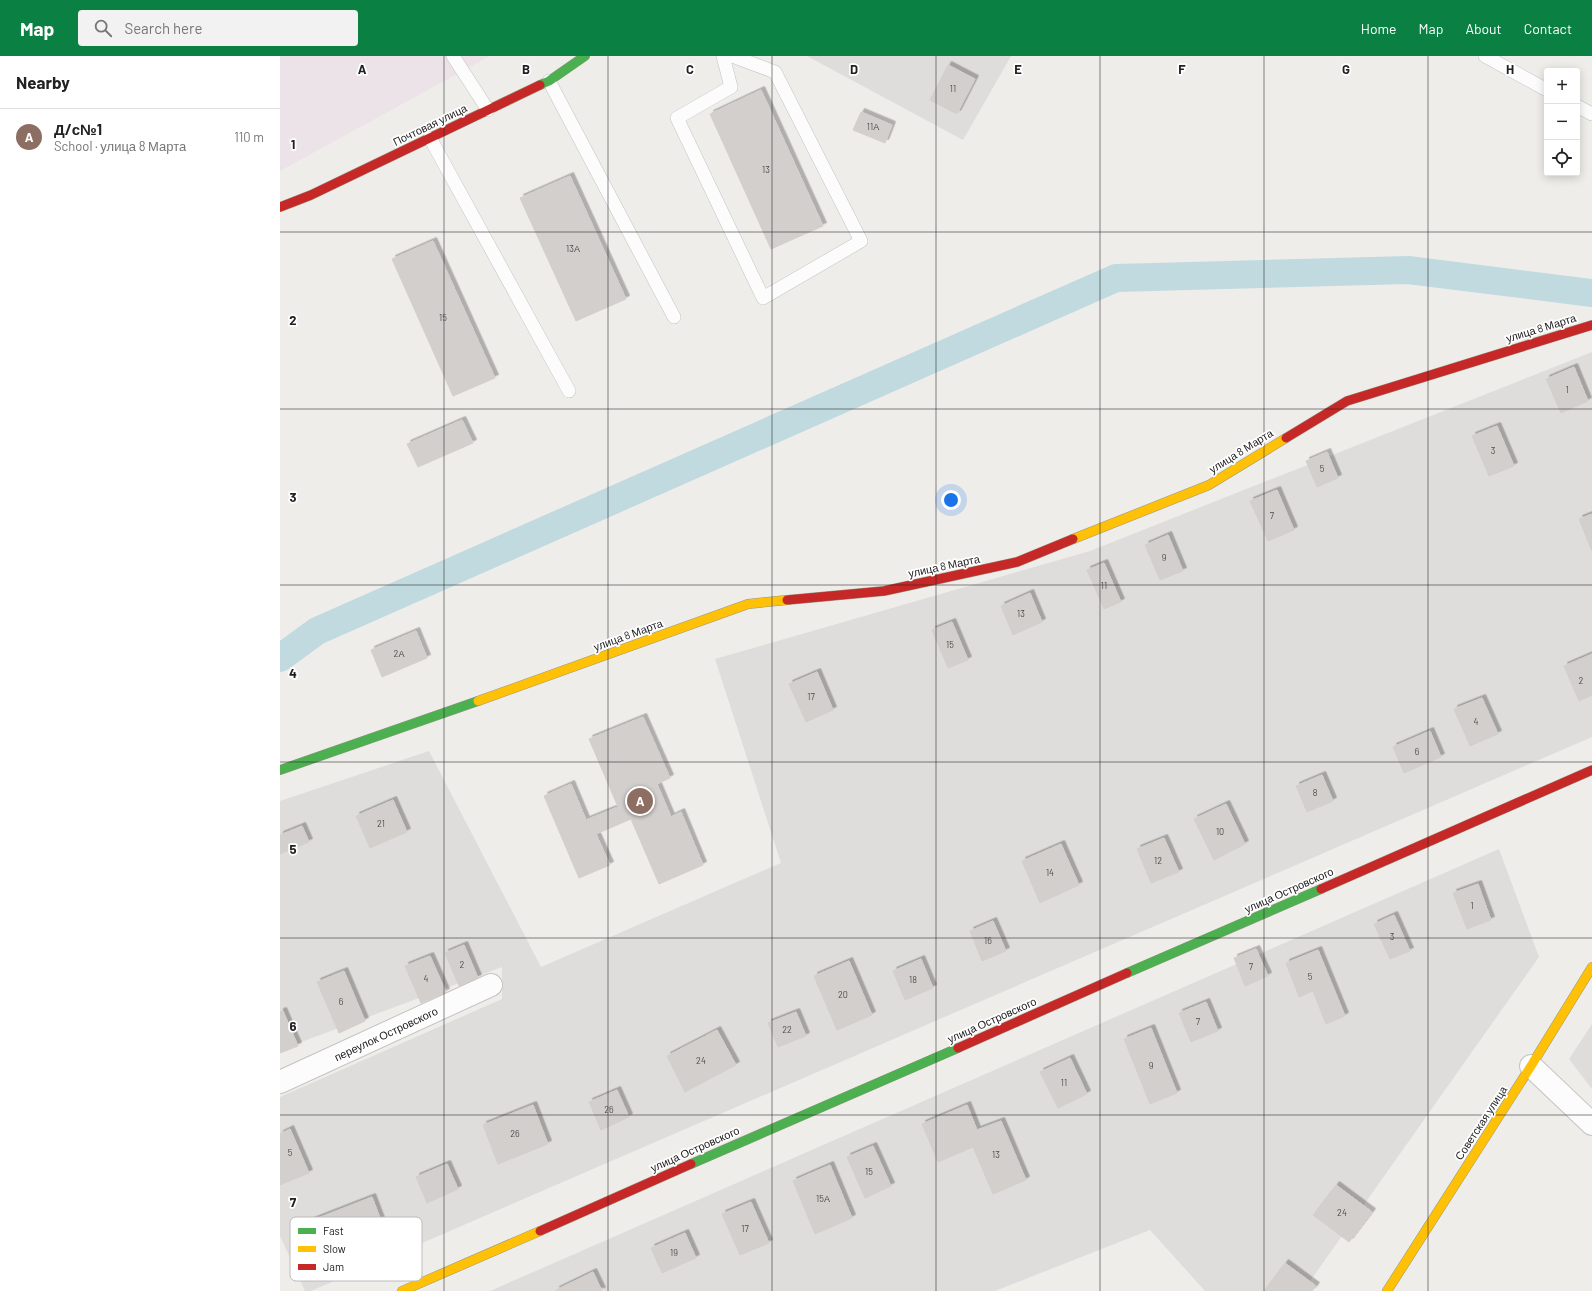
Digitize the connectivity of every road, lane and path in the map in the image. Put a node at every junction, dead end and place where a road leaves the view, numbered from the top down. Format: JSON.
{"nodes":[{"id":1,"x":453,"y":56,"type":"edge"},
{"id":2,"x":585,"y":56,"type":"edge"},
{"id":3,"x":723,"y":56,"type":"edge"},
{"id":4,"x":732,"y":56,"type":"edge"},
{"id":5,"x":1485,"y":56,"type":"edge"},
{"id":6,"x":549,"y":81,"type":"junction"},
{"id":7,"x":1544,"y":88,"type":"edge"},
{"id":8,"x":1580,"y":108,"type":"edge"},
{"id":9,"x":488,"y":110,"type":"junction"},
{"id":10,"x":1592,"y":114,"type":"edge"},
{"id":11,"x":430,"y":138,"type":"junction"},
{"id":12,"x":280,"y":207,"type":"edge"},
{"id":13,"x":674,"y":317,"type":"dead end"},
{"id":14,"x":1592,"y":324,"type":"edge"},
{"id":15,"x":568,"y":391,"type":"dead end"},
{"id":16,"x":280,"y":770,"type":"edge"},
{"id":17,"x":1592,"y":770,"type":"edge"},
{"id":18,"x":1592,"y":967,"type":"edge"},
{"id":19,"x":491,"y":985,"type":"dead end"},
{"id":20,"x":1532,"y":1066,"type":"junction"},
{"id":21,"x":280,"y":1082,"type":"edge"},
{"id":22,"x":1592,"y":1124,"type":"edge"},
{"id":23,"x":402,"y":1291,"type":"edge"},
{"id":24,"x":1387,"y":1291,"type":"edge"}],
"edges":[{"from":1,"to":9,"type":"lane"},
{"from":2,"to":6,"type":"street","name":"Почтовая улица"},
{"from":3,"to":4,"type":"lane"},
{"from":5,"to":7,"type":"lane"},
{"from":6,"to":9,"type":"street","name":"Почтовая улица"},
{"from":6,"to":13,"type":"lane"},
{"from":8,"to":10,"type":"lane"},
{"from":9,"to":11,"type":"street","name":"Почтовая улица"},
{"from":11,"to":12,"type":"street","name":"Почтовая улица"},
{"from":11,"to":15,"type":"lane"},
{"from":14,"to":16,"type":"street","name":"улица 8 Марта"},
{"from":17,"to":23,"type":"street","name":"улица Островского"},
{"from":18,"to":20,"type":"street","name":"Советская улица"},
{"from":19,"to":21,"type":"street","name":"переулок Островского"},
{"from":20,"to":22,"type":"street"},
{"from":20,"to":24,"type":"street","name":"Советская улица"}]}
